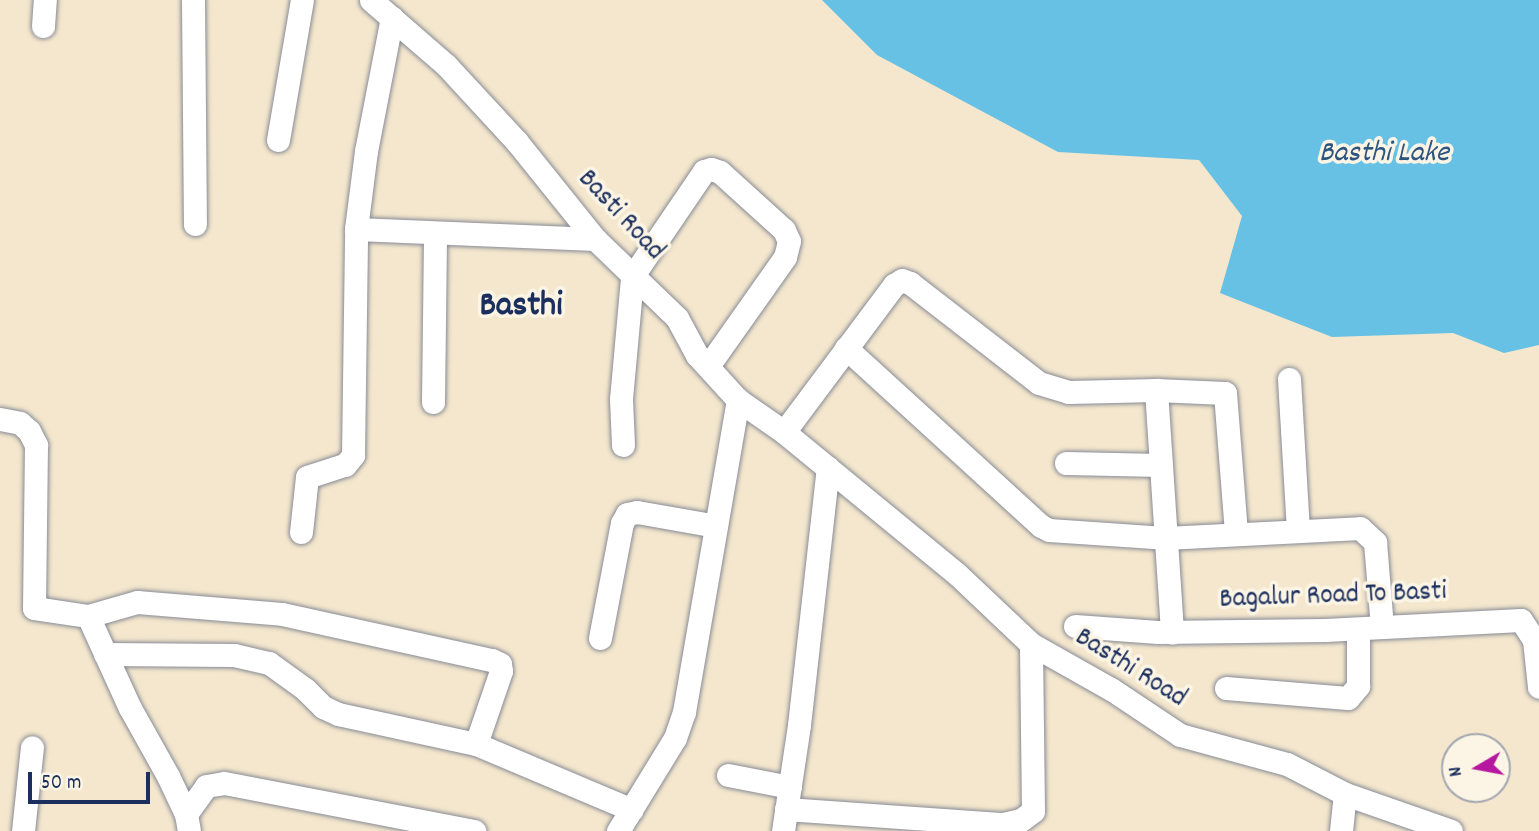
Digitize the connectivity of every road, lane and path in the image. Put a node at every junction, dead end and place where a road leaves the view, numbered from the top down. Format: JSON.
{"nodes":[{"id":1,"x":45,"y":0,"type":"edge"},
{"id":2,"x":193,"y":0,"type":"edge"},
{"id":3,"x":302,"y":0,"type":"edge"},
{"id":4,"x":371,"y":0,"type":"edge"},
{"id":5,"x":392,"y":17,"type":"junction"},
{"id":6,"x":43,"y":26,"type":"dead end"},
{"id":7,"x":278,"y":139,"type":"dead end"},
{"id":8,"x":195,"y":224,"type":"dead end"},
{"id":9,"x":356,"y":229,"type":"junction"},
{"id":10,"x":435,"y":234,"type":"junction"},
{"id":11,"x":595,"y":239,"type":"junction"},
{"id":12,"x":632,"y":277,"type":"junction"},
{"id":13,"x":846,"y":348,"type":"junction"},
{"id":14,"x":708,"y":366,"type":"junction"},
{"id":15,"x":1289,"y":379,"type":"dead end"},
{"id":16,"x":1157,"y":390,"type":"junction"},
{"id":17,"x":738,"y":400,"type":"junction"},
{"id":18,"x":433,"y":402,"type":"dead end"},
{"id":19,"x":0,"y":419,"type":"edge"},
{"id":20,"x":784,"y":432,"type":"junction"},
{"id":21,"x":623,"y":444,"type":"dead end"},
{"id":22,"x":1066,"y":463,"type":"dead end"},
{"id":23,"x":1161,"y":466,"type":"junction"},
{"id":24,"x":828,"y":468,"type":"junction"},
{"id":25,"x":716,"y":526,"type":"junction"},
{"id":26,"x":1298,"y":531,"type":"junction"},
{"id":27,"x":301,"y":532,"type":"dead end"},
{"id":28,"x":1236,"y":534,"type":"junction"},
{"id":29,"x":1165,"y":538,"type":"junction"},
{"id":30,"x":88,"y":616,"type":"junction"},
{"id":31,"x":1530,"y":619,"type":"edge"},
{"id":32,"x":1075,"y":626,"type":"dead end"},
{"id":33,"x":1382,"y":627,"type":"junction"},
{"id":34,"x":1358,"y":629,"type":"junction"},
{"id":35,"x":1172,"y":632,"type":"junction"},
{"id":36,"x":600,"y":638,"type":"dead end"},
{"id":37,"x":1031,"y":644,"type":"junction"},
{"id":38,"x":106,"y":654,"type":"junction"},
{"id":39,"x":1539,"y":687,"type":"edge"},
{"id":40,"x":1226,"y":688,"type":"dead end"},
{"id":41,"x":476,"y":744,"type":"junction"},
{"id":42,"x":32,"y":747,"type":"dead end"},
{"id":43,"x":728,"y":775,"type":"dead end"},
{"id":44,"x":1345,"y":794,"type":"junction"},
{"id":45,"x":787,"y":809,"type":"edge"},
{"id":46,"x":632,"y":810,"type":"junction"},
{"id":47,"x":372,"y":821,"type":"edge"},
{"id":48,"x":188,"y":823,"type":"edge"},
{"id":49,"x":23,"y":831,"type":"edge"},
{"id":50,"x":474,"y":831,"type":"edge"},
{"id":51,"x":618,"y":831,"type":"edge"},
{"id":52,"x":1341,"y":831,"type":"edge"},
{"id":53,"x":1451,"y":831,"type":"edge"}],
"edges":[{"from":1,"to":6,"type":"street"},
{"from":2,"to":8,"type":"street"},
{"from":3,"to":7,"type":"street"},
{"from":4,"to":5,"type":"street","name":"Basti Road"},
{"from":5,"to":9,"type":"street"},
{"from":5,"to":11,"type":"street","name":"Basti Road"},
{"from":9,"to":10,"type":"street"},
{"from":9,"to":27,"type":"street"},
{"from":10,"to":11,"type":"street"},
{"from":10,"to":18,"type":"street"},
{"from":11,"to":12,"type":"street","name":"Basti Road"},
{"from":12,"to":14,"type":"street","name":"Basti Road"},
{"from":12,"to":14,"type":"street"},
{"from":12,"to":21,"type":"street"},
{"from":13,"to":16,"type":"street"},
{"from":13,"to":20,"type":"street"},
{"from":13,"to":29,"type":"street"},
{"from":14,"to":17,"type":"street","name":"Basti Road"},
{"from":15,"to":26,"type":"street"},
{"from":16,"to":23,"type":"street"},
{"from":16,"to":28,"type":"street"},
{"from":17,"to":20,"type":"street","name":"Basti Road"},
{"from":17,"to":25,"type":"street"},
{"from":19,"to":30,"type":"street"},
{"from":20,"to":24,"type":"street","name":"Basti Road"},
{"from":22,"to":23,"type":"street"},
{"from":23,"to":29,"type":"street"},
{"from":24,"to":37,"type":"street","name":"Basthi Road"},
{"from":24,"to":45,"type":"street"},
{"from":25,"to":36,"type":"street"},
{"from":25,"to":46,"type":"street"},
{"from":26,"to":28,"type":"street"},
{"from":26,"to":33,"type":"street"},
{"from":28,"to":29,"type":"street"},
{"from":29,"to":35,"type":"street"},
{"from":30,"to":38,"type":"street"},
{"from":30,"to":41,"type":"street"},
{"from":31,"to":33,"type":"street","name":"Bagalur Road To Basti"},
{"from":31,"to":39,"type":"street","name":"Bagalur Road To Basti"},
{"from":32,"to":35,"type":"street","name":"Bagalur Road To Basti"},
{"from":33,"to":34,"type":"street","name":"Bagalur Road To Basti"},
{"from":34,"to":35,"type":"street","name":"Bagalur Road To Basti"},
{"from":34,"to":40,"type":"street"},
{"from":37,"to":44,"type":"street","name":"Basthi Road"},
{"from":37,"to":45,"type":"street"},
{"from":38,"to":41,"type":"street"},
{"from":38,"to":48,"type":"street"},
{"from":41,"to":46,"type":"street"},
{"from":42,"to":49,"type":"street"},
{"from":43,"to":45,"type":"street"},
{"from":44,"to":52,"type":"street"},
{"from":44,"to":53,"type":"street","name":"Basthi Road"},
{"from":46,"to":51,"type":"street"},
{"from":47,"to":48,"type":"street"},
{"from":47,"to":50,"type":"street"}]}
